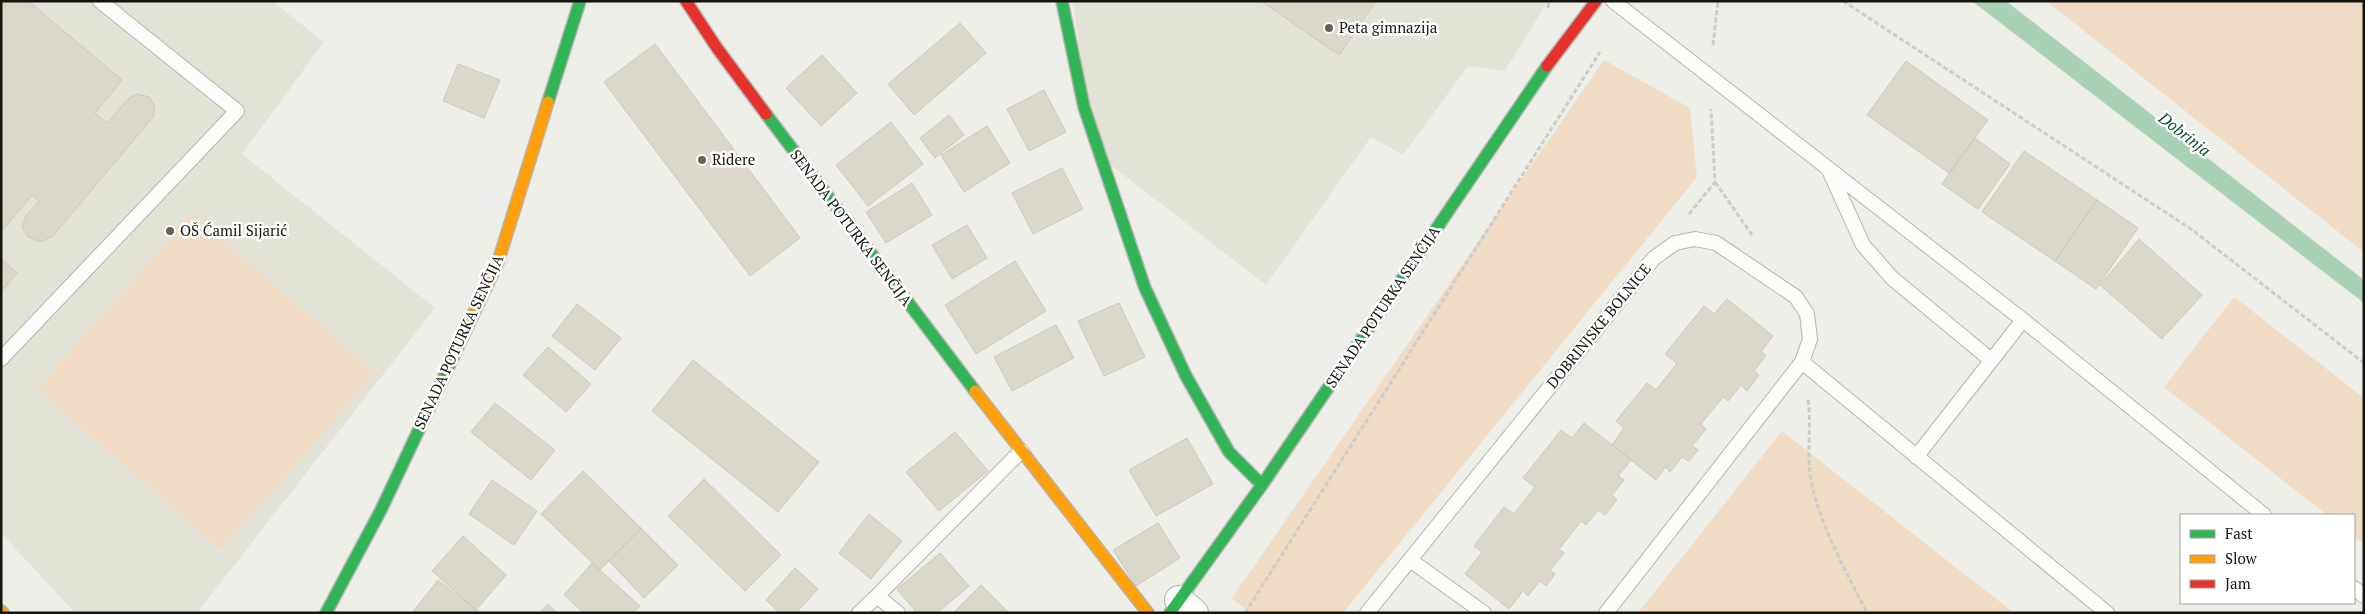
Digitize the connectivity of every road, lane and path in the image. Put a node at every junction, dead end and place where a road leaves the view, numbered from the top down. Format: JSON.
{"nodes":[{"id":1,"x":100,"y":1,"type":"edge"},
{"id":2,"x":580,"y":1,"type":"edge"},
{"id":3,"x":686,"y":1,"type":"edge"},
{"id":4,"x":1062,"y":1,"type":"edge"},
{"id":5,"x":1596,"y":1,"type":"edge"},
{"id":6,"x":1614,"y":1,"type":"edge"},
{"id":7,"x":1718,"y":1,"type":"edge"},
{"id":8,"x":1842,"y":1,"type":"edge"},
{"id":9,"x":1626,"y":11,"type":"junction"},
{"id":10,"x":1710,"y":76,"type":"junction"},
{"id":11,"x":1828,"y":167,"type":"junction"},
{"id":12,"x":1684,"y":221,"type":"dead end"},
{"id":13,"x":2023,"y":320,"type":"junction"},
{"id":14,"x":1,"y":359,"type":"edge"},
{"id":15,"x":1992,"y":360,"type":"junction"},
{"id":16,"x":1802,"y":362,"type":"junction"},
{"id":17,"x":2364,"y":363,"type":"edge"},
{"id":18,"x":1021,"y":451,"type":"junction"},
{"id":19,"x":1916,"y":457,"type":"junction"},
{"id":20,"x":1262,"y":485,"type":"junction"},
{"id":21,"x":2263,"y":514,"type":"edge"},
{"id":22,"x":1410,"y":560,"type":"junction"},
{"id":23,"x":877,"y":596,"type":"junction"},
{"id":24,"x":1181,"y":610,"type":"edge"},
{"id":25,"x":326,"y":613,"type":"edge"},
{"id":26,"x":859,"y":613,"type":"edge"},
{"id":27,"x":898,"y":613,"type":"edge"},
{"id":28,"x":1148,"y":613,"type":"edge"},
{"id":29,"x":1245,"y":613,"type":"edge"},
{"id":30,"x":1367,"y":613,"type":"edge"},
{"id":31,"x":1484,"y":613,"type":"edge"},
{"id":32,"x":1606,"y":613,"type":"edge"},
{"id":33,"x":1868,"y":613,"type":"edge"},
{"id":34,"x":2107,"y":613,"type":"edge"}],
"edges":[{"from":1,"to":14,"type":"lane"},
{"from":2,"to":25,"type":"street","name":"SENADA POTURKA SENČIJA"},
{"from":3,"to":18,"type":"street","name":"SENADA POTURKA SENČIJA"},
{"from":4,"to":20,"type":"street"},
{"from":5,"to":20,"type":"street","name":"SENADA POTURKA SENČIJA"},
{"from":6,"to":9,"type":"lane"},
{"from":7,"to":10,"type":"path"},
{"from":8,"to":17,"type":"path"},
{"from":9,"to":10,"type":"lane"},
{"from":9,"to":29,"type":"path"},
{"from":10,"to":11,"type":"lane"},
{"from":10,"to":12,"type":"path"},
{"from":11,"to":13,"type":"lane"},
{"from":11,"to":15,"type":"lane"},
{"from":13,"to":15,"type":"lane"},
{"from":13,"to":21,"type":"lane"},
{"from":15,"to":19,"type":"lane"},
{"from":16,"to":19,"type":"lane"},
{"from":16,"to":22,"type":"lane","name":"DOBRINJSKE BOLNICE"},
{"from":16,"to":32,"type":"lane","name":"DOBRINJSKE BOLNICE"},
{"from":16,"to":33,"type":"path"},
{"from":18,"to":23,"type":"lane"},
{"from":18,"to":28,"type":"street","name":"SENADA POTURKA SENČIJA"},
{"from":19,"to":34,"type":"lane"},
{"from":20,"to":24,"type":"street","name":"SENADA POTURKA SENČIJA"},
{"from":22,"to":30,"type":"lane","name":"DOBRINJSKE BOLNICE"},
{"from":22,"to":31,"type":"lane"},
{"from":23,"to":26,"type":"lane"},
{"from":23,"to":27,"type":"lane"}]}
